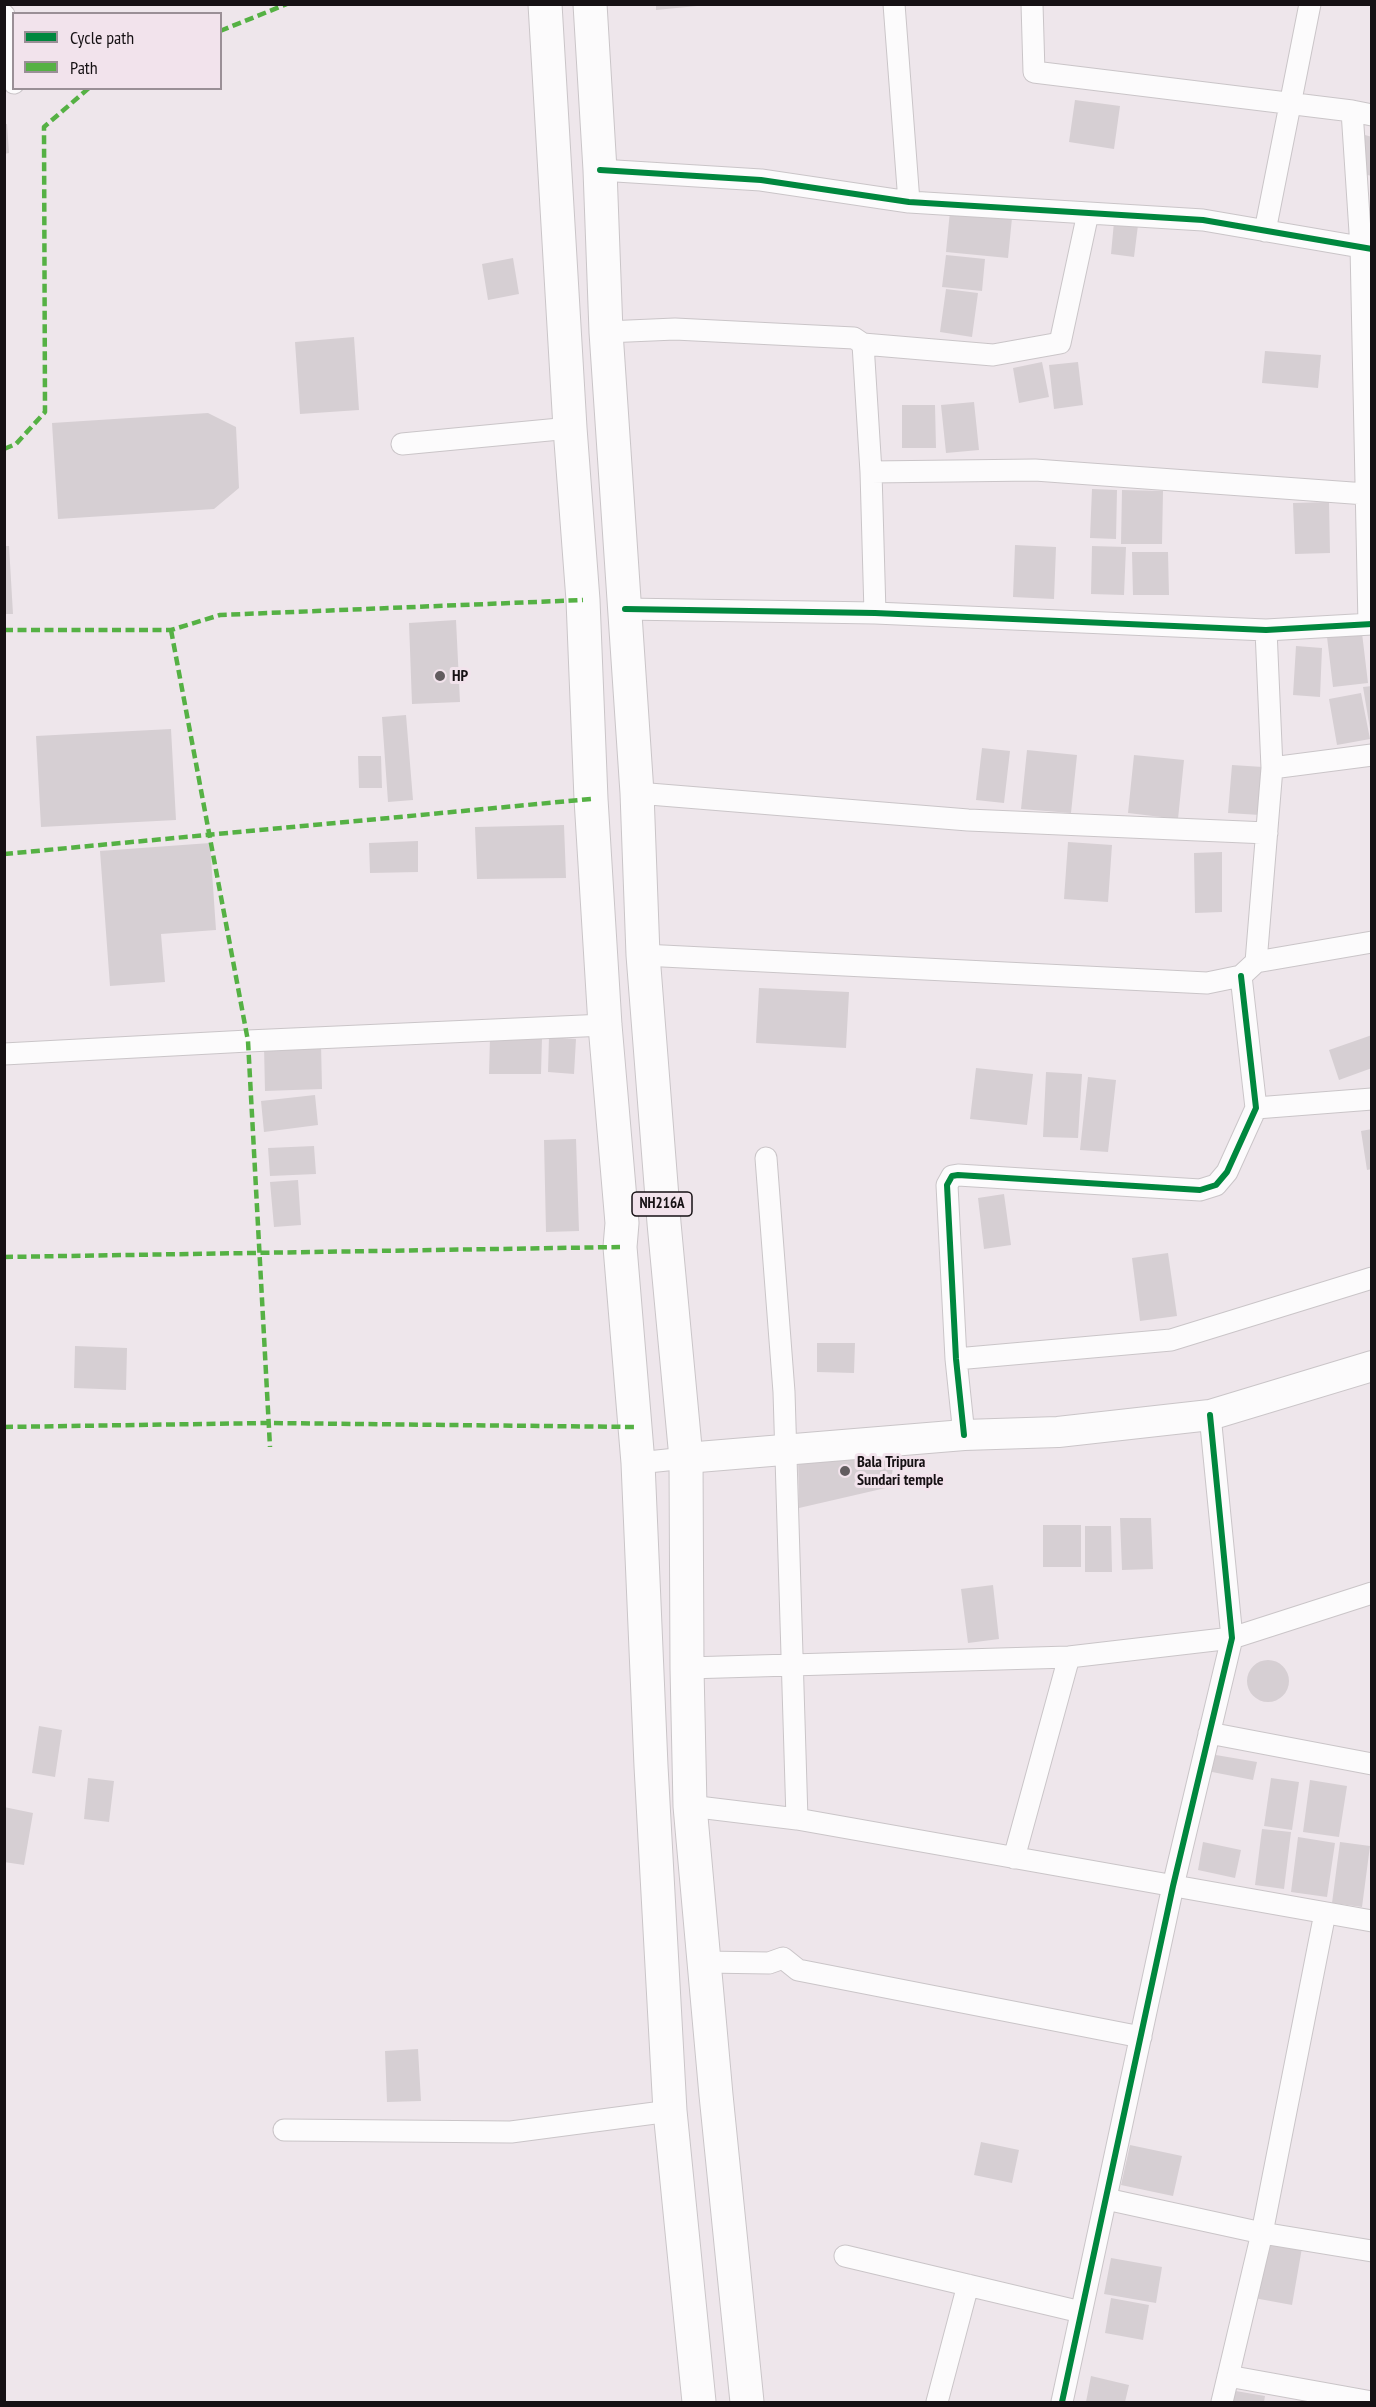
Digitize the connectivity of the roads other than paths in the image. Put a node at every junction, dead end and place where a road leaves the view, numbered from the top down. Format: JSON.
{"nodes":[{"id":1,"x":545,"y":4,"type":"edge"},
{"id":2,"x":590,"y":4,"type":"edge"},
{"id":3,"x":894,"y":4,"type":"edge"},
{"id":4,"x":1032,"y":4,"type":"edge"},
{"id":5,"x":1310,"y":4,"type":"edge"},
{"id":6,"x":4,"y":15,"type":"edge"},
{"id":7,"x":12,"y":75,"type":"edge"},
{"id":8,"x":1290,"y":103,"type":"junction"},
{"id":9,"x":1362,"y":113,"type":"edge"},
{"id":10,"x":600,"y":170,"type":"junction"},
{"id":11,"x":909,"y":202,"type":"junction"},
{"id":12,"x":1088,"y":213,"type":"junction"},
{"id":13,"x":1265,"y":231,"type":"junction"},
{"id":14,"x":1366,"y":248,"type":"edge"},
{"id":15,"x":606,"y":332,"type":"junction"},
{"id":16,"x":863,"y":344,"type":"junction"},
{"id":17,"x":570,"y":428,"type":"junction"},
{"id":18,"x":402,"y":444,"type":"dead end"},
{"id":19,"x":871,"y":472,"type":"junction"},
{"id":20,"x":1366,"y":494,"type":"junction"},
{"id":21,"x":625,"y":609,"type":"junction"},
{"id":22,"x":875,"y":613,"type":"junction"},
{"id":23,"x":1370,"y":624,"type":"edge"},
{"id":24,"x":1266,"y":630,"type":"junction"},
{"id":25,"x":1371,"y":755,"type":"edge"},
{"id":26,"x":1272,"y":768,"type":"junction"},
{"id":27,"x":637,"y":793,"type":"junction"},
{"id":28,"x":1267,"y":833,"type":"junction"},
{"id":29,"x":1371,"y":942,"type":"edge"},
{"id":30,"x":643,"y":955,"type":"junction"},
{"id":31,"x":1248,"y":969,"type":"junction"},
{"id":32,"x":605,"y":1025,"type":"junction"},
{"id":33,"x":4,"y":1054,"type":"edge"},
{"id":34,"x":1371,"y":1099,"type":"edge"},
{"id":35,"x":1256,"y":1108,"type":"junction"},
{"id":36,"x":766,"y":1158,"type":"dead end"},
{"id":37,"x":1371,"y":1278,"type":"edge"},
{"id":38,"x":956,"y":1359,"type":"junction"},
{"id":39,"x":1371,"y":1366,"type":"edge"},
{"id":40,"x":1210,"y":1415,"type":"junction"},
{"id":41,"x":964,"y":1435,"type":"junction"},
{"id":42,"x":786,"y":1451,"type":"junction"},
{"id":43,"x":686,"y":1458,"type":"junction"},
{"id":44,"x":638,"y":1463,"type":"junction"},
{"id":45,"x":1371,"y":1593,"type":"edge"},
{"id":46,"x":1232,"y":1638,"type":"junction"},
{"id":47,"x":1069,"y":1657,"type":"junction"},
{"id":48,"x":792,"y":1665,"type":"junction"},
{"id":49,"x":687,"y":1668,"type":"junction"},
{"id":50,"x":1209,"y":1732,"type":"junction"},
{"id":51,"x":1371,"y":1764,"type":"edge"},
{"id":52,"x":690,"y":1806,"type":"junction"},
{"id":53,"x":797,"y":1820,"type":"junction"},
{"id":54,"x":1014,"y":1858,"type":"junction"},
{"id":55,"x":1173,"y":1886,"type":"junction"},
{"id":56,"x":1325,"y":1913,"type":"junction"},
{"id":57,"x":1371,"y":1921,"type":"edge"},
{"id":58,"x":705,"y":1962,"type":"junction"},
{"id":59,"x":1141,"y":2037,"type":"junction"},
{"id":60,"x":670,"y":2111,"type":"junction"},
{"id":61,"x":284,"y":2130,"type":"dead end"},
{"id":62,"x":1106,"y":2199,"type":"junction"},
{"id":63,"x":1262,"y":2233,"type":"junction"},
{"id":64,"x":1371,"y":2252,"type":"edge"},
{"id":65,"x":845,"y":2256,"type":"dead end"},
{"id":66,"x":968,"y":2285,"type":"junction"},
{"id":67,"x":1081,"y":2312,"type":"junction"},
{"id":68,"x":1228,"y":2376,"type":"junction"},
{"id":69,"x":1371,"y":2402,"type":"edge"},
{"id":70,"x":699,"y":2403,"type":"edge"},
{"id":71,"x":747,"y":2403,"type":"edge"},
{"id":72,"x":937,"y":2403,"type":"edge"},
{"id":73,"x":1062,"y":2403,"type":"edge"},
{"id":74,"x":1222,"y":2403,"type":"edge"}],
"edges":[{"from":1,"to":17,"type":"highway","number":"NH216A"},
{"from":2,"to":10,"type":"highway","number":"NH216A"},
{"from":3,"to":11,"type":"street"},
{"from":4,"to":8,"type":"street"},
{"from":5,"to":8,"type":"street"},
{"from":6,"to":7,"type":"street"},
{"from":8,"to":9,"type":"street"},
{"from":8,"to":13,"type":"street"},
{"from":9,"to":14,"type":"street"},
{"from":10,"to":11,"type":"street"},
{"from":10,"to":15,"type":"highway","number":"NH216A"},
{"from":11,"to":12,"type":"street"},
{"from":12,"to":13,"type":"street"},
{"from":12,"to":16,"type":"street"},
{"from":13,"to":14,"type":"street"},
{"from":14,"to":20,"type":"street"},
{"from":15,"to":16,"type":"street"},
{"from":15,"to":21,"type":"highway","number":"NH216A"},
{"from":16,"to":19,"type":"street"},
{"from":17,"to":18,"type":"street"},
{"from":17,"to":32,"type":"highway","number":"NH216A"},
{"from":19,"to":20,"type":"street"},
{"from":19,"to":22,"type":"street"},
{"from":20,"to":23,"type":"street"},
{"from":21,"to":22,"type":"street"},
{"from":21,"to":27,"type":"highway","number":"NH216A"},
{"from":22,"to":24,"type":"street"},
{"from":23,"to":24,"type":"street"},
{"from":24,"to":26,"type":"street"},
{"from":25,"to":26,"type":"street"},
{"from":26,"to":28,"type":"street"},
{"from":27,"to":28,"type":"street"},
{"from":27,"to":30,"type":"highway","number":"NH216A"},
{"from":28,"to":31,"type":"street"},
{"from":29,"to":31,"type":"street"},
{"from":30,"to":31,"type":"street"},
{"from":30,"to":43,"type":"highway","number":"NH216A"},
{"from":31,"to":35,"type":"street"},
{"from":32,"to":33,"type":"street"},
{"from":32,"to":44,"type":"highway","number":"NH216A"},
{"from":34,"to":35,"type":"street"},
{"from":35,"to":38,"type":"street"},
{"from":36,"to":42,"type":"street"},
{"from":37,"to":38,"type":"street"},
{"from":38,"to":41,"type":"street"},
{"from":39,"to":40,"type":"main road"},
{"from":40,"to":41,"type":"main road"},
{"from":40,"to":46,"type":"street"},
{"from":41,"to":42,"type":"main road"},
{"from":42,"to":43,"type":"main road"},
{"from":42,"to":48,"type":"street"},
{"from":43,"to":44,"type":"street"},
{"from":43,"to":49,"type":"highway","number":"NH216A"},
{"from":44,"to":60,"type":"highway","number":"NH216A"},
{"from":45,"to":46,"type":"street"},
{"from":46,"to":47,"type":"street"},
{"from":46,"to":50,"type":"street"},
{"from":47,"to":48,"type":"street"},
{"from":47,"to":54,"type":"street"},
{"from":48,"to":49,"type":"street"},
{"from":48,"to":53,"type":"street"},
{"from":49,"to":52,"type":"highway","number":"NH216A"},
{"from":50,"to":51,"type":"street"},
{"from":50,"to":55,"type":"street"},
{"from":52,"to":53,"type":"street"},
{"from":52,"to":58,"type":"highway","number":"NH216A"},
{"from":53,"to":54,"type":"street"},
{"from":54,"to":55,"type":"street"},
{"from":55,"to":56,"type":"street"},
{"from":55,"to":59,"type":"street"},
{"from":56,"to":57,"type":"street"},
{"from":56,"to":63,"type":"street"},
{"from":58,"to":59,"type":"street"},
{"from":58,"to":71,"type":"highway","number":"NH216A"},
{"from":59,"to":62,"type":"street"},
{"from":60,"to":61,"type":"street"},
{"from":60,"to":70,"type":"highway","number":"NH216A"},
{"from":62,"to":63,"type":"street"},
{"from":62,"to":67,"type":"street"},
{"from":63,"to":64,"type":"street"},
{"from":63,"to":68,"type":"street"},
{"from":65,"to":66,"type":"street"},
{"from":66,"to":67,"type":"street"},
{"from":66,"to":72,"type":"street"},
{"from":67,"to":73,"type":"street"},
{"from":68,"to":69,"type":"street"},
{"from":68,"to":74,"type":"street"}]}
